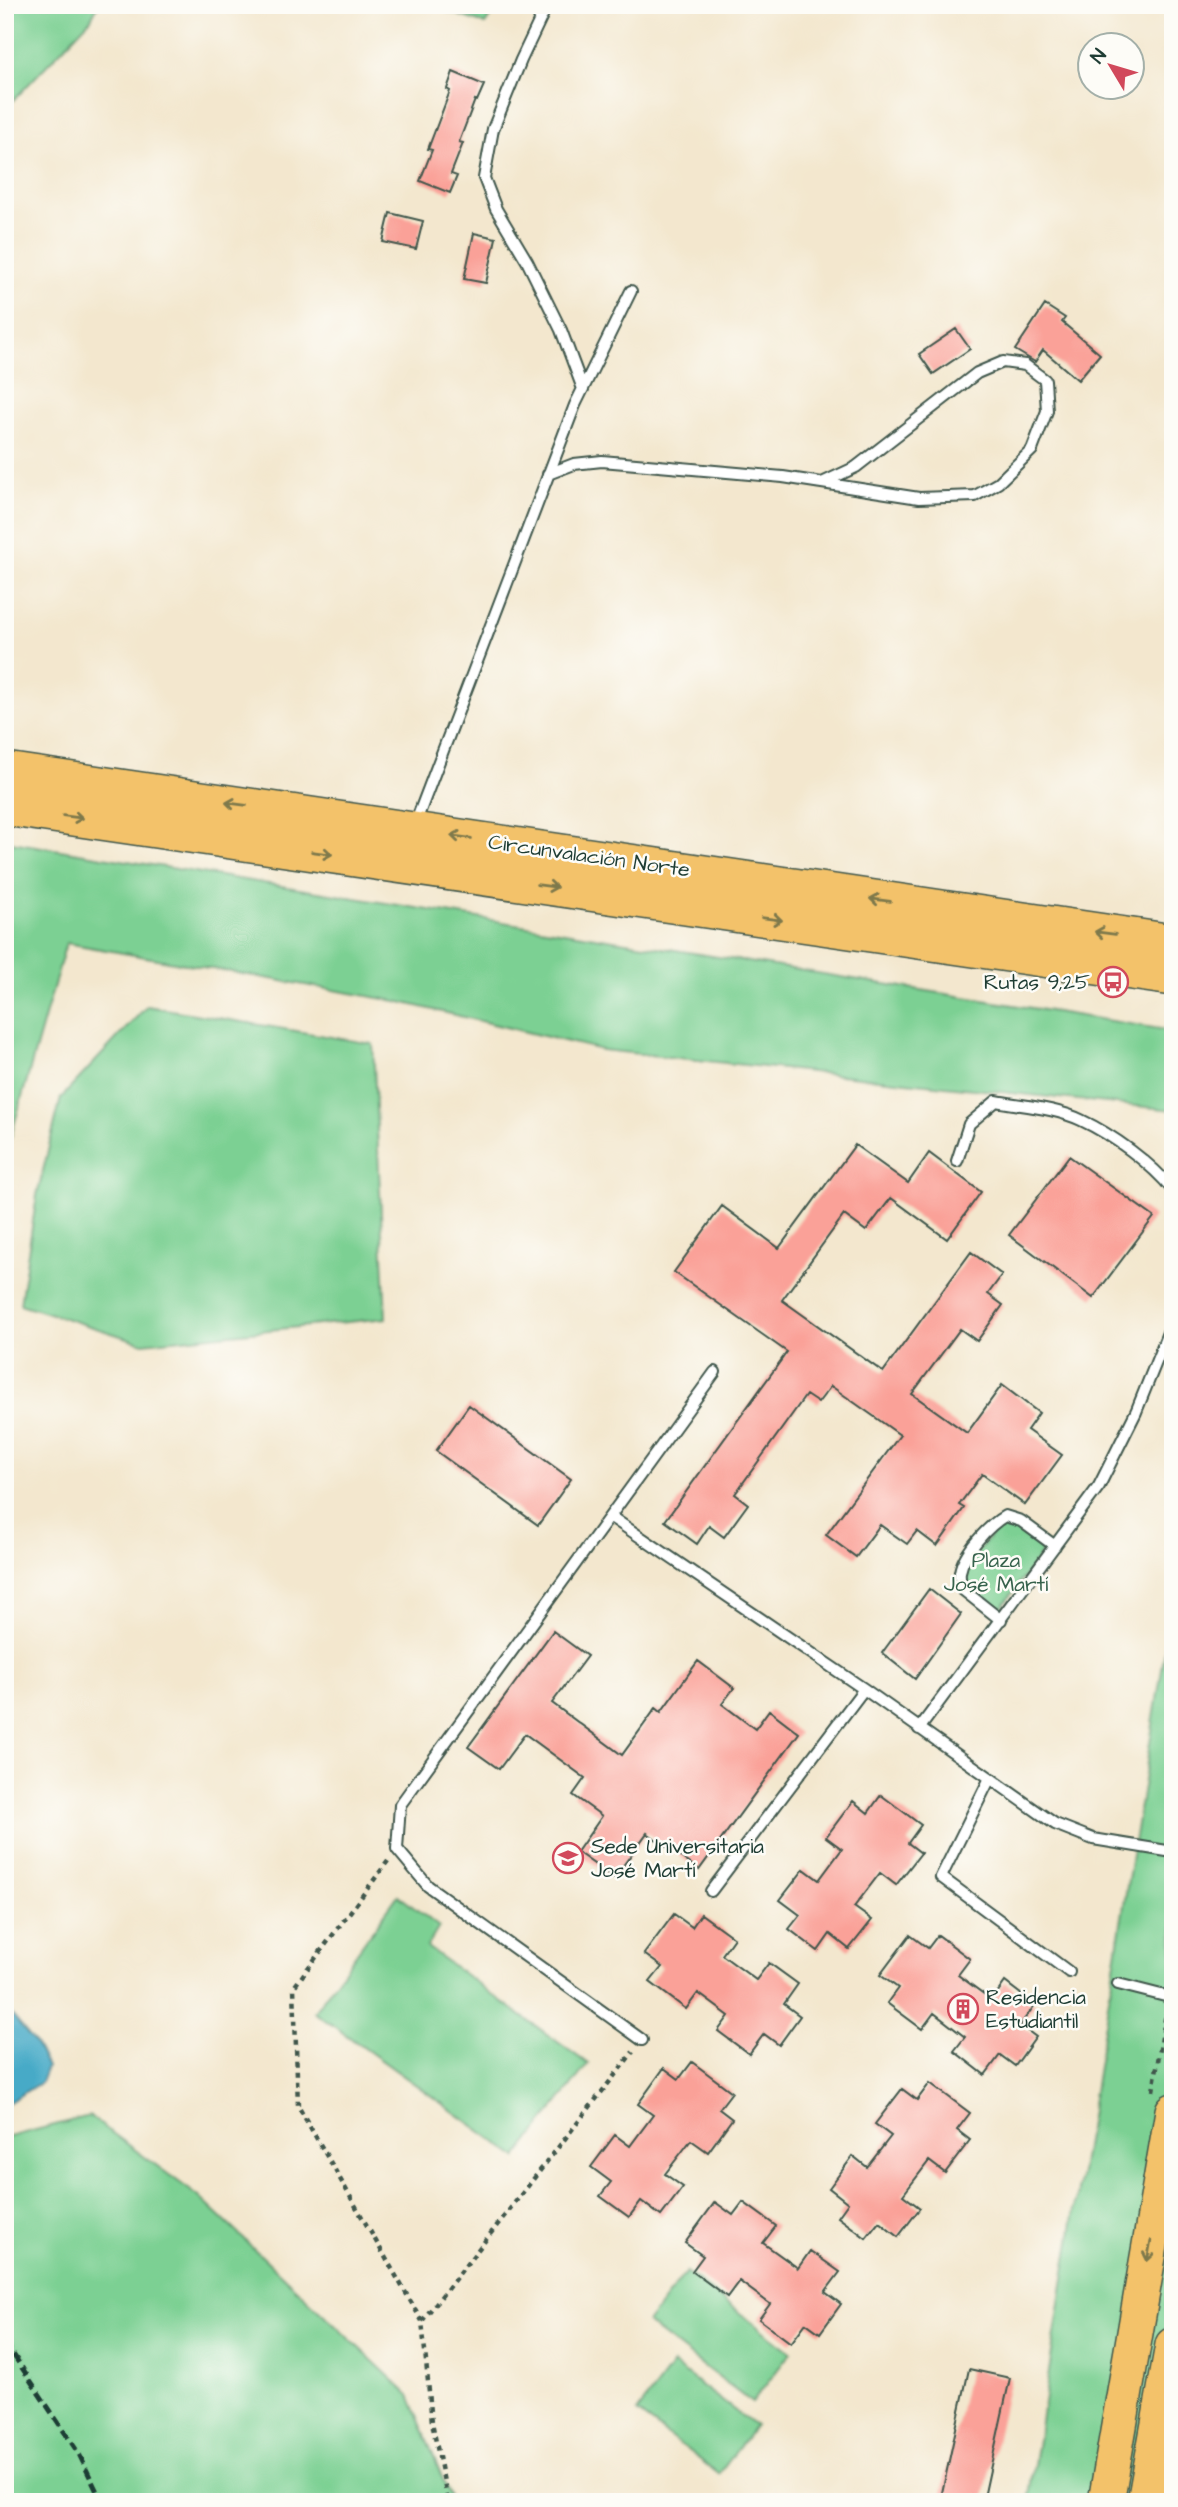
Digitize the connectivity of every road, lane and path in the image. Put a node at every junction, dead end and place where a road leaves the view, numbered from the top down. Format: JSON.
{"nodes":[{"id":1,"x":547,"y":5,"type":"edge"},
{"id":2,"x":631,"y":291,"type":"dead end"},
{"id":3,"x":583,"y":389,"type":"junction"},
{"id":4,"x":548,"y":474,"type":"junction"},
{"id":5,"x":821,"y":482,"type":"junction"},
{"id":6,"x":5,"y":771,"type":"edge"},
{"id":7,"x":5,"y":807,"type":"edge"},
{"id":8,"x":412,"y":830,"type":"junction"},
{"id":9,"x":1173,"y":943,"type":"edge"},
{"id":10,"x":1173,"y":977,"type":"edge"},
{"id":11,"x":957,"y":1161,"type":"dead end"},
{"id":12,"x":1173,"y":1190,"type":"edge"},
{"id":13,"x":1173,"y":1320,"type":"edge"},
{"id":14,"x":715,"y":1372,"type":"dead end"},
{"id":15,"x":611,"y":1517,"type":"junction"},
{"id":16,"x":1055,"y":1546,"type":"junction"},
{"id":17,"x":1001,"y":1620,"type":"junction"},
{"id":18,"x":864,"y":1689,"type":"junction"},
{"id":19,"x":919,"y":1729,"type":"junction"},
{"id":20,"x":990,"y":1779,"type":"junction"},
{"id":21,"x":397,"y":1849,"type":"junction"},
{"id":22,"x":1173,"y":1852,"type":"edge"},
{"id":23,"x":711,"y":1891,"type":"dead end"},
{"id":24,"x":1069,"y":1972,"type":"dead end"},
{"id":25,"x":1118,"y":1984,"type":"dead end"},
{"id":26,"x":1173,"y":1998,"type":"edge"},
{"id":27,"x":642,"y":2040,"type":"joint"},
{"id":28,"x":1173,"y":2111,"type":"edge"},
{"id":29,"x":422,"y":2321,"type":"junction"},
{"id":30,"x":1173,"y":2345,"type":"edge"},
{"id":31,"x":448,"y":2502,"type":"edge"},
{"id":32,"x":1106,"y":2502,"type":"edge"},
{"id":33,"x":1145,"y":2502,"type":"edge"}],
"edges":[{"from":1,"to":3,"type":"lane"},
{"from":2,"to":3,"type":"lane"},
{"from":3,"to":4,"type":"lane"},
{"from":4,"to":5,"type":"lane"},
{"from":4,"to":8,"type":"lane"},
{"from":5,"to":5,"type":"lane"},
{"from":8,"to":6,"type":"highway","name":"Circunvalación Norte","one_way":true},
{"from":7,"to":10,"type":"highway","name":"Circunvalación Norte","one_way":true},
{"from":9,"to":8,"type":"highway","name":"Circunvalación Norte","one_way":true},
{"from":11,"to":12,"type":"lane"},
{"from":13,"to":16,"type":"lane"},
{"from":14,"to":15,"type":"lane"},
{"from":15,"to":18,"type":"lane"},
{"from":15,"to":21,"type":"lane"},
{"from":16,"to":17,"type":"lane"},
{"from":16,"to":17,"type":"lane"},
{"from":17,"to":19,"type":"lane"},
{"from":18,"to":19,"type":"lane"},
{"from":18,"to":23,"type":"lane"},
{"from":19,"to":20,"type":"lane"},
{"from":20,"to":22,"type":"lane"},
{"from":20,"to":24,"type":"lane"},
{"from":21,"to":27,"type":"lane"},
{"from":21,"to":29,"type":"path"},
{"from":25,"to":26,"type":"lane"},
{"from":27,"to":29,"type":"path"},
{"from":28,"to":32,"type":"main road","one_way":true},
{"from":29,"to":31,"type":"path"},
{"from":30,"to":33,"type":"main road"}]}
